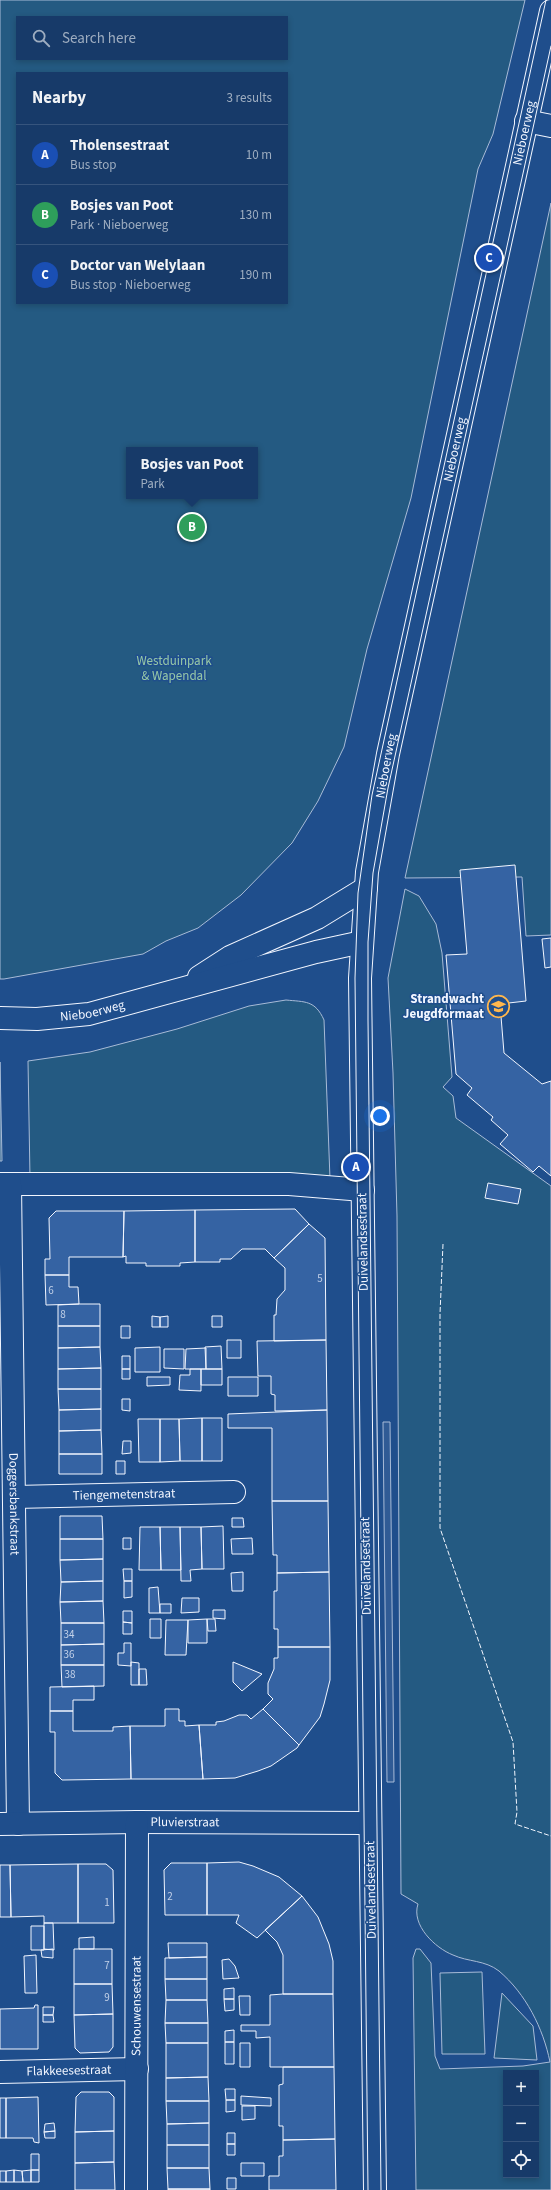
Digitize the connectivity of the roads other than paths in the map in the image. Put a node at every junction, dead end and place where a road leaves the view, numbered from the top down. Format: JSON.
{"nodes":[{"id":1,"x":551,"y":12,"type":"edge"},
{"id":2,"x":526,"y":122,"type":"junction"},
{"id":3,"x":551,"y":126,"type":"edge"},
{"id":4,"x":366,"y":888,"type":"junction"},
{"id":5,"x":362,"y":942,"type":"junction"},
{"id":6,"x":183,"y":987,"type":"junction"},
{"id":7,"x":0,"y":1018,"type":"edge"},
{"id":8,"x":5,"y":1184,"type":"edge"},
{"id":9,"x":363,"y":1190,"type":"junction"},
{"id":10,"x":234,"y":1492,"type":"dead end"},
{"id":11,"x":14,"y":1497,"type":"junction"},
{"id":12,"x":137,"y":1822,"type":"junction"},
{"id":13,"x":9,"y":1824,"type":"edge"},
{"id":14,"x":370,"y":1825,"type":"junction"},
{"id":15,"x":137,"y":2069,"type":"junction"},
{"id":16,"x":0,"y":2072,"type":"edge"},
{"id":17,"x":136,"y":2190,"type":"edge"},
{"id":18,"x":374,"y":2190,"type":"edge"}],
"edges":[{"from":1,"to":2,"type":"street","name":"Nieboerweg"},
{"from":2,"to":3,"type":"street"},
{"from":2,"to":4,"type":"street","name":"Nieboerweg"},
{"from":4,"to":5,"type":"street","name":"Nieboerweg"},
{"from":4,"to":6,"type":"street","name":"Nieboerweg"},
{"from":5,"to":6,"type":"street","name":"Nieboerweg"},
{"from":5,"to":9,"type":"street","name":"Duivelandsestraat"},
{"from":6,"to":7,"type":"street","name":"Nieboerweg"},
{"from":8,"to":9,"type":"street"},
{"from":8,"to":11,"type":"street","name":"Doggersbankstraat"},
{"from":9,"to":14,"type":"street","name":"Duivelandsestraat"},
{"from":10,"to":11,"type":"street","name":"Tiengemetenstraat"},
{"from":11,"to":13,"type":"street","name":"Doggersbankstraat"},
{"from":12,"to":13,"type":"street","name":"Pluvierstraat"},
{"from":12,"to":14,"type":"street","name":"Pluvierstraat"},
{"from":12,"to":15,"type":"street","name":"Schouwensestraat"},
{"from":14,"to":18,"type":"street","name":"Duivelandsestraat"},
{"from":15,"to":16,"type":"street","name":"Flakkeesestraat"},
{"from":15,"to":17,"type":"street","name":"Schouwensestraat"}]}
